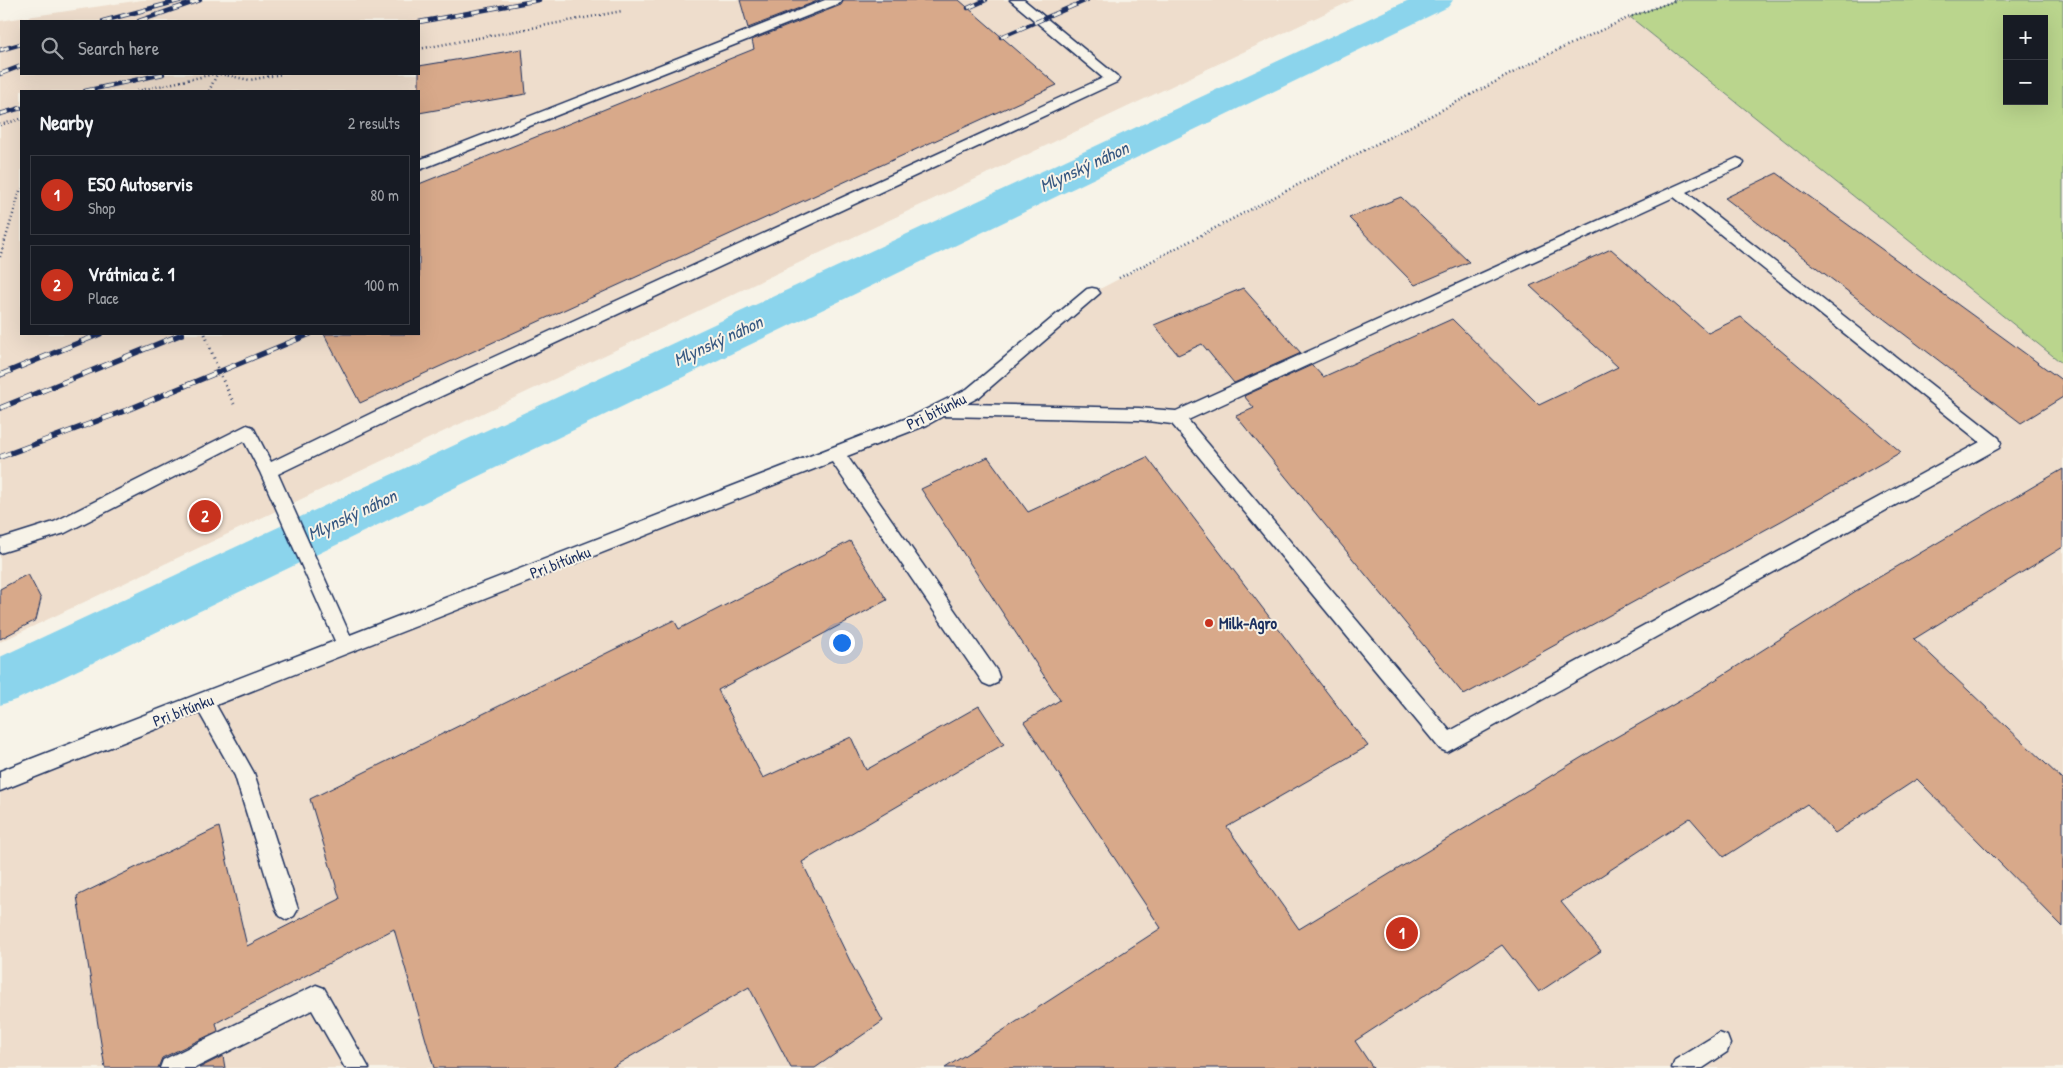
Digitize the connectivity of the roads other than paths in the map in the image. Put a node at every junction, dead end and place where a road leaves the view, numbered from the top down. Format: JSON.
{"nodes":[{"id":1,"x":836,"y":0,"type":"edge"},
{"id":2,"x":1016,"y":0,"type":"edge"},
{"id":3,"x":1737,"y":163,"type":"dead end"},
{"id":4,"x":420,"y":165,"type":"edge"},
{"id":5,"x":1675,"y":191,"type":"junction"},
{"id":6,"x":1092,"y":292,"type":"road end"},
{"id":7,"x":940,"y":410,"type":"junction"},
{"id":8,"x":1177,"y":418,"type":"junction"},
{"id":9,"x":836,"y":454,"type":"junction"},
{"id":10,"x":268,"y":471,"type":"junction"},
{"id":11,"x":0,"y":546,"type":"edge"},
{"id":12,"x":346,"y":646,"type":"junction"},
{"id":13,"x":990,"y":678,"type":"dead end"},
{"id":14,"x":204,"y":702,"type":"junction"},
{"id":15,"x":0,"y":781,"type":"edge"},
{"id":16,"x":287,"y":909,"type":"dead end"},
{"id":17,"x":1719,"y":1044,"type":"dead end"},
{"id":18,"x":171,"y":1068,"type":"edge"},
{"id":19,"x":358,"y":1068,"type":"edge"},
{"id":20,"x":1683,"y":1068,"type":"edge"}],
"edges":[{"from":1,"to":4,"type":"lane"},
{"from":2,"to":10,"type":"lane"},
{"from":3,"to":5,"type":"lane"},
{"from":5,"to":8,"type":"lane"},
{"from":5,"to":8,"type":"lane"},
{"from":6,"to":7,"type":"lane","name":"Pri bitúnku"},
{"from":7,"to":8,"type":"lane"},
{"from":7,"to":9,"type":"lane","name":"Pri bitúnku"},
{"from":9,"to":12,"type":"lane","name":"Pri bitúnku"},
{"from":9,"to":13,"type":"lane"},
{"from":10,"to":11,"type":"lane"},
{"from":10,"to":12,"type":"lane"},
{"from":12,"to":14,"type":"lane","name":"Pri bitúnku"},
{"from":14,"to":15,"type":"lane","name":"Pri bitúnku"},
{"from":14,"to":16,"type":"lane"},
{"from":17,"to":20,"type":"lane"},
{"from":18,"to":19,"type":"lane"}]}
